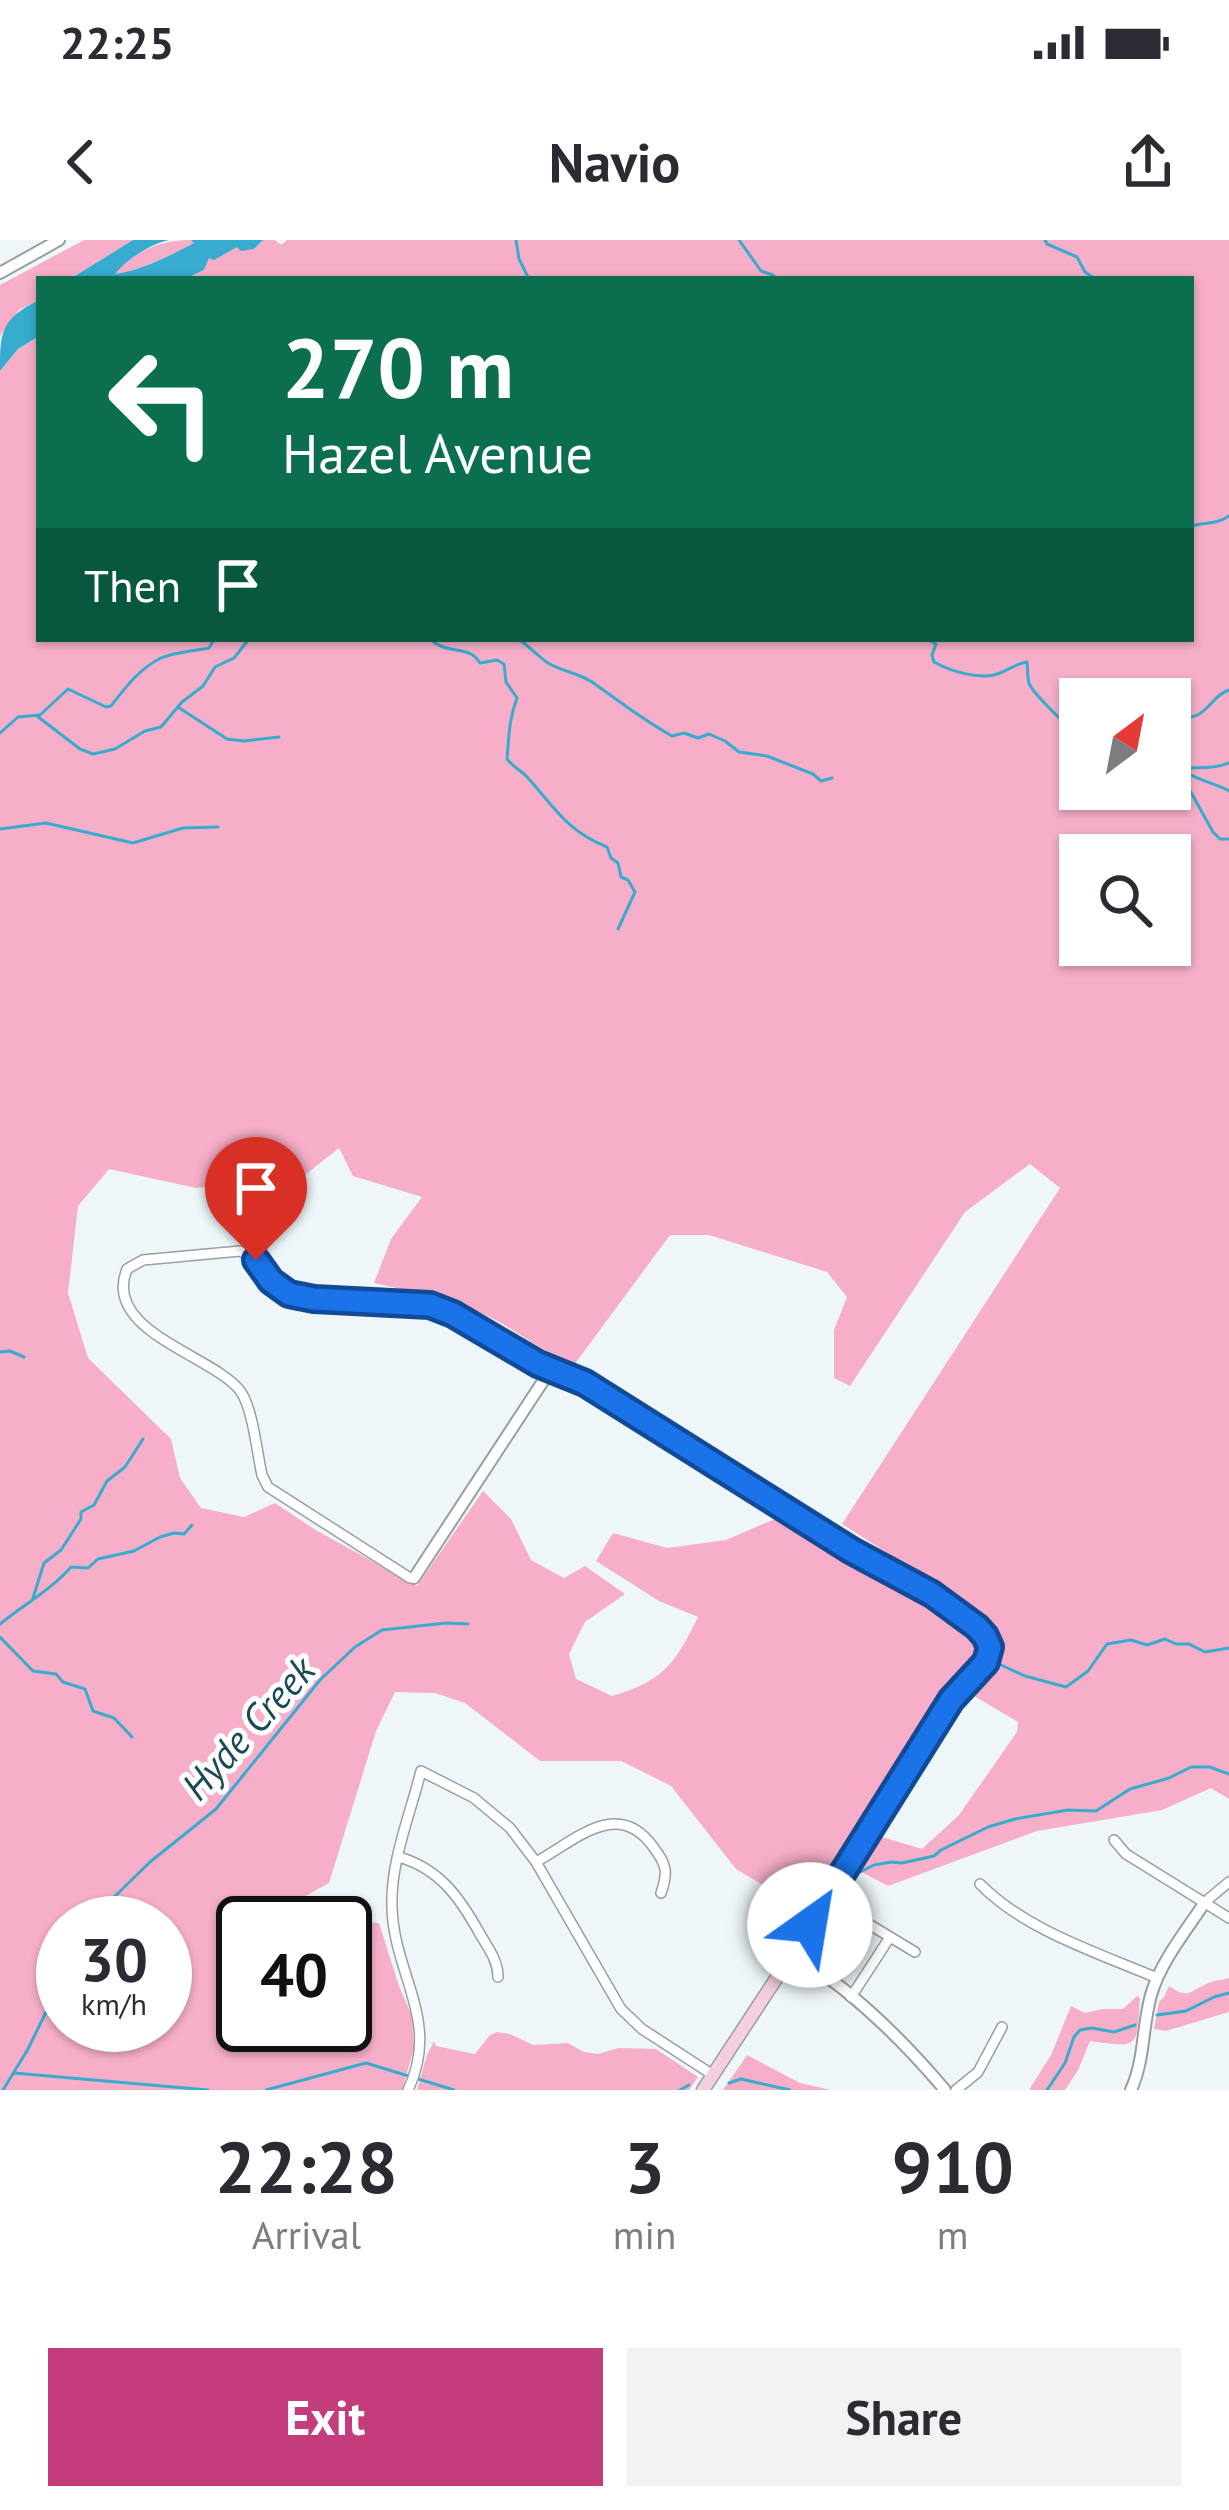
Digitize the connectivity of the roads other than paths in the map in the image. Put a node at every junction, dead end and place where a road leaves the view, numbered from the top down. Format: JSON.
{"nodes":[{"id":1,"x":59,"y":240,"type":"edge"},
{"id":2,"x":0,"y":273,"type":"edge"},
{"id":3,"x":551,"y":1369,"type":"junction"},
{"id":4,"x":414,"y":1578,"type":"joint"},
{"id":5,"x":1114,"y":1840,"type":"dead end"},
{"id":6,"x":399,"y":1857,"type":"junction"},
{"id":7,"x":536,"y":1862,"type":"junction"},
{"id":8,"x":1229,"y":1882,"type":"edge"},
{"id":9,"x":980,"y":1884,"type":"dead end"},
{"id":10,"x":661,"y":1893,"type":"dead end"},
{"id":11,"x":1205,"y":1901,"type":"junction"},
{"id":12,"x":847,"y":1911,"type":"dead end"},
{"id":13,"x":1229,"y":1918,"type":"edge"},
{"id":14,"x":890,"y":1936,"type":"junction"},
{"id":15,"x":915,"y":1952,"type":"dead end"},
{"id":16,"x":793,"y":1953,"type":"junction"},
{"id":17,"x":498,"y":1977,"type":"dead end"},
{"id":18,"x":1157,"y":1978,"type":"junction"},
{"id":19,"x":851,"y":1997,"type":"junction"},
{"id":20,"x":1002,"y":2027,"type":"dead end"},
{"id":21,"x":713,"y":2075,"type":"junction"},
{"id":22,"x":408,"y":2089,"type":"edge"},
{"id":23,"x":703,"y":2090,"type":"edge"},
{"id":24,"x":945,"y":2090,"type":"edge"},
{"id":25,"x":956,"y":2090,"type":"edge"},
{"id":26,"x":1130,"y":2090,"type":"edge"}],
"edges":[{"from":1,"to":2,"type":"street"},
{"from":3,"to":4,"type":"street"},
{"from":3,"to":4,"type":"street"},
{"from":3,"to":16,"type":"street"},
{"from":5,"to":11,"type":"street"},
{"from":6,"to":7,"type":"street"},
{"from":6,"to":17,"type":"street"},
{"from":6,"to":22,"type":"street"},
{"from":7,"to":10,"type":"street"},
{"from":7,"to":21,"type":"street"},
{"from":8,"to":11,"type":"street"},
{"from":9,"to":18,"type":"street"},
{"from":11,"to":13,"type":"street"},
{"from":11,"to":18,"type":"street"},
{"from":12,"to":14,"type":"street"},
{"from":14,"to":15,"type":"street"},
{"from":14,"to":19,"type":"street"},
{"from":16,"to":19,"type":"street"},
{"from":16,"to":21,"type":"main road"},
{"from":18,"to":26,"type":"street"},
{"from":19,"to":24,"type":"street"},
{"from":20,"to":25,"type":"street"},
{"from":21,"to":23,"type":"main road"}]}
